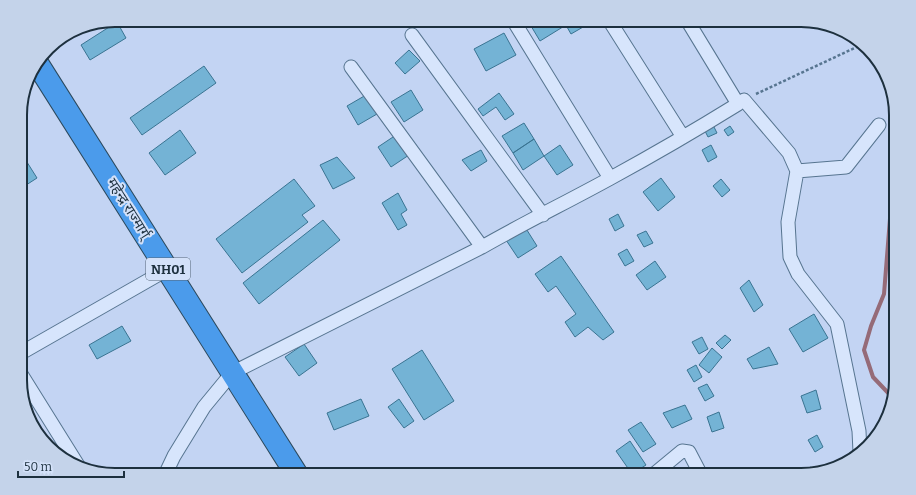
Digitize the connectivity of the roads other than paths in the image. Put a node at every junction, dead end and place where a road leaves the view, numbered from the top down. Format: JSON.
{"nodes":[{"id":1,"x":517,"y":27,"type":"edge"},
{"id":2,"x":613,"y":27,"type":"edge"},
{"id":3,"x":691,"y":27,"type":"edge"},
{"id":4,"x":412,"y":35,"type":"dead end"},
{"id":5,"x":351,"y":67,"type":"dead end"},
{"id":6,"x":40,"y":69,"type":"edge"},
{"id":7,"x":744,"y":100,"type":"road end"},
{"id":8,"x":879,"y":125,"type":"dead end"},
{"id":9,"x":683,"y":137,"type":"junction"},
{"id":10,"x":797,"y":171,"type":"junction"},
{"id":11,"x":610,"y":178,"type":"junction"},
{"id":12,"x":543,"y":215,"type":"junction"},
{"id":13,"x":482,"y":247,"type":"junction"},
{"id":14,"x":168,"y":269,"type":"junction"},
{"id":15,"x":27,"y":350,"type":"edge"},
{"id":16,"x":232,"y":373,"type":"junction"},
{"id":17,"x":27,"y":384,"type":"edge"},
{"id":18,"x":859,"y":446,"type":"edge"},
{"id":19,"x":74,"y":458,"type":"edge"},
{"id":20,"x":168,"y":468,"type":"edge"},
{"id":21,"x":293,"y":468,"type":"edge"},
{"id":22,"x":661,"y":468,"type":"edge"},
{"id":23,"x":697,"y":468,"type":"edge"}],
"edges":[{"from":1,"to":11,"type":"street"},
{"from":2,"to":9,"type":"street"},
{"from":3,"to":9,"type":"street"},
{"from":4,"to":12,"type":"street"},
{"from":5,"to":13,"type":"street"},
{"from":6,"to":14,"type":"highway","name":"महेन्द्र राज्मार्ग्","number":"NH01"},
{"from":7,"to":10,"type":"street"},
{"from":8,"to":10,"type":"street"},
{"from":9,"to":11,"type":"street"},
{"from":10,"to":18,"type":"street"},
{"from":11,"to":12,"type":"street"},
{"from":12,"to":13,"type":"street"},
{"from":13,"to":16,"type":"street"},
{"from":14,"to":15,"type":"street"},
{"from":14,"to":16,"type":"highway","name":"महेन्द्र राज्मार्ग्","number":"NH01"},
{"from":16,"to":20,"type":"street"},
{"from":16,"to":21,"type":"highway","name":"महेन्द्र राज्मार्ग्","number":"NH01"},
{"from":17,"to":19,"type":"street"},
{"from":22,"to":23,"type":"street"}]}
